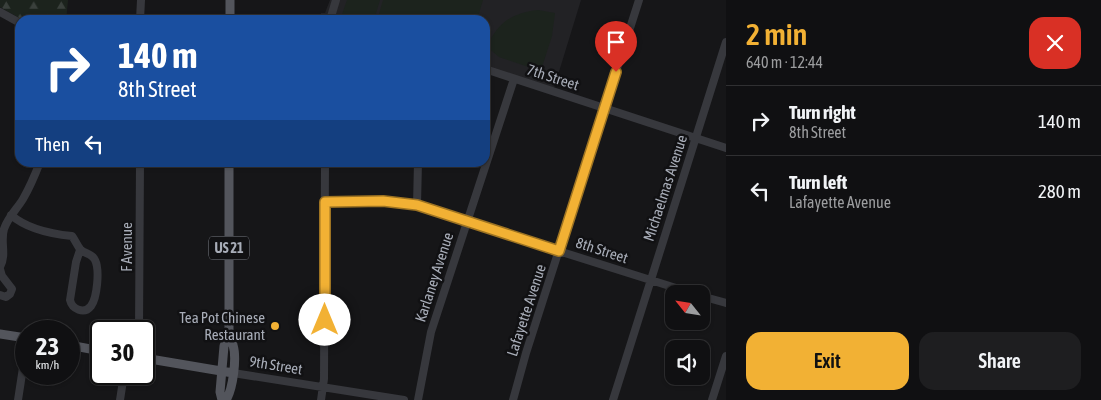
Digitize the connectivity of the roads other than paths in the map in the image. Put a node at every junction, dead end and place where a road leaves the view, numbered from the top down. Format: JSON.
{"nodes":[{"id":1,"x":141,"y":0,"type":"edge"},
{"id":2,"x":230,"y":0,"type":"edge"},
{"id":3,"x":336,"y":0,"type":"edge"},
{"id":4,"x":639,"y":0,"type":"edge"},
{"id":5,"x":0,"y":12,"type":"edge"},
{"id":6,"x":140,"y":15,"type":"edge"},
{"id":7,"x":230,"y":15,"type":"edge"},
{"id":8,"x":332,"y":15,"type":"edge"},
{"id":9,"x":15,"y":21,"type":"edge"},
{"id":10,"x":726,"y":42,"type":"edge"},
{"id":11,"x":490,"y":71,"type":"edge"},
{"id":12,"x":514,"y":79,"type":"junction"},
{"id":13,"x":604,"y":108,"type":"junction"},
{"id":14,"x":696,"y":138,"type":"junction"},
{"id":15,"x":726,"y":148,"type":"edge"},
{"id":16,"x":490,"y":152,"type":"edge"},
{"id":17,"x":38,"y":167,"type":"edge"},
{"id":18,"x":140,"y":167,"type":"edge"},
{"id":19,"x":229,"y":167,"type":"edge"},
{"id":20,"x":325,"y":167,"type":"edge"},
{"id":21,"x":418,"y":167,"type":"edge"},
{"id":22,"x":485,"y":167,"type":"edge"},
{"id":23,"x":325,"y":202,"type":"junction"},
{"id":24,"x":417,"y":205,"type":"junction"},
{"id":25,"x":12,"y":215,"type":"junction"},
{"id":26,"x":467,"y":222,"type":"junction"},
{"id":27,"x":80,"y":250,"type":"junction"},
{"id":28,"x":559,"y":251,"type":"junction"},
{"id":29,"x":0,"y":268,"type":"edge"},
{"id":30,"x":650,"y":280,"type":"junction"},
{"id":31,"x":666,"y":285,"type":"edge"},
{"id":32,"x":0,"y":295,"type":"edge"},
{"id":33,"x":710,"y":299,"type":"edge"},
{"id":34,"x":726,"y":303,"type":"edge"},
{"id":35,"x":139,"y":320,"type":"edge"},
{"id":36,"x":0,"y":334,"type":"edge"},
{"id":37,"x":229,"y":334,"type":"junction"},
{"id":38,"x":15,"y":336,"type":"edge"},
{"id":39,"x":726,"y":356,"type":"edge"},
{"id":40,"x":155,"y":360,"type":"edge"},
{"id":41,"x":223,"y":371,"type":"junction"},
{"id":42,"x":233,"y":372,"type":"junction"},
{"id":43,"x":20,"y":385,"type":"edge"},
{"id":44,"x":122,"y":385,"type":"edge"},
{"id":45,"x":323,"y":387,"type":"junction"},
{"id":46,"x":18,"y":400,"type":"edge"},
{"id":47,"x":120,"y":400,"type":"edge"},
{"id":48,"x":224,"y":400,"type":"edge"},
{"id":49,"x":321,"y":400,"type":"edge"},
{"id":50,"x":404,"y":400,"type":"edge"},
{"id":51,"x":418,"y":400,"type":"edge"},
{"id":52,"x":514,"y":400,"type":"edge"},
{"id":53,"x":613,"y":400,"type":"edge"},
{"id":54,"x":712,"y":400,"type":"edge"}],
"edges":[{"from":1,"to":6,"type":"street"},
{"from":2,"to":7,"type":"main road"},
{"from":3,"to":8,"type":"street"},
{"from":4,"to":13,"type":"street","name":"Lafayette Avenue"},
{"from":5,"to":9,"type":"street"},
{"from":10,"to":14,"type":"street","name":"Michaelmas Avenue"},
{"from":11,"to":12,"type":"street","name":"7th Street"},
{"from":12,"to":13,"type":"street","name":"7th Street"},
{"from":12,"to":16,"type":"street","name":"Karlaney Avenue"},
{"from":13,"to":14,"type":"street","name":"7th Street"},
{"from":13,"to":28,"type":"street","name":"Lafayette Avenue"},
{"from":14,"to":15,"type":"street","name":"7th Street"},
{"from":14,"to":30,"type":"street","name":"Michaelmas Avenue"},
{"from":17,"to":25,"type":"street"},
{"from":18,"to":35,"type":"street","name":"F Avenue"},
{"from":19,"to":37,"type":"main road","number":"US 21"},
{"from":20,"to":23,"type":"street"},
{"from":21,"to":24,"type":"street"},
{"from":22,"to":26,"type":"street","name":"Karlaney Avenue"},
{"from":23,"to":24,"type":"street","name":"8th Street"},
{"from":23,"to":45,"type":"street"},
{"from":24,"to":26,"type":"street","name":"8th Street"},
{"from":25,"to":27,"type":"street"},
{"from":25,"to":29,"type":"street"},
{"from":26,"to":28,"type":"street","name":"8th Street"},
{"from":26,"to":51,"type":"street","name":"Karlaney Avenue"},
{"from":27,"to":27,"type":"street"},
{"from":28,"to":30,"type":"street","name":"8th Street"},
{"from":28,"to":52,"type":"street","name":"Lafayette Avenue"},
{"from":29,"to":32,"type":"street"},
{"from":30,"to":31,"type":"street","name":"8th Street"},
{"from":30,"to":53,"type":"street","name":"Michaelmas Avenue"},
{"from":33,"to":34,"type":"street"},
{"from":36,"to":38,"type":"main road"},
{"from":37,"to":41,"type":"main road","number":"US 21"},
{"from":37,"to":42,"type":"main road","number":"US 21"},
{"from":39,"to":54,"type":"street"},
{"from":40,"to":41,"type":"main road","name":"9th Street"},
{"from":41,"to":42,"type":"main road","name":"9th Street"},
{"from":41,"to":48,"type":"main road","number":"US 21"},
{"from":42,"to":45,"type":"street","name":"9th Street"},
{"from":42,"to":48,"type":"main road","number":"US 21"},
{"from":43,"to":46,"type":"street"},
{"from":44,"to":47,"type":"street"},
{"from":45,"to":49,"type":"street"},
{"from":45,"to":50,"type":"street","name":"9th Street"}]}
